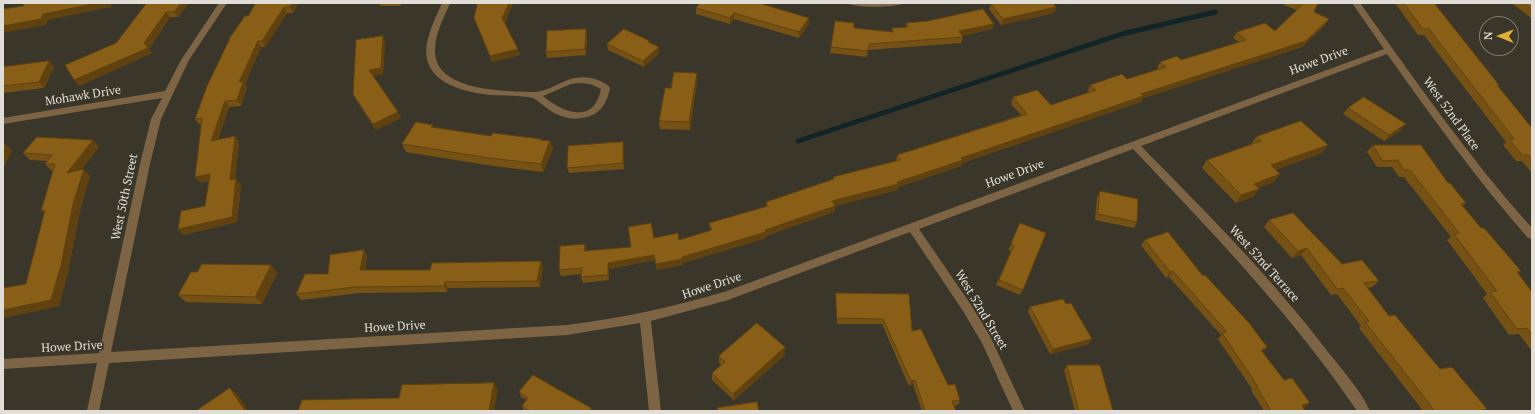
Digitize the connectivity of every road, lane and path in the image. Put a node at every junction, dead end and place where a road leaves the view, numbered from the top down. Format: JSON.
{"nodes":[{"id":1,"x":223,"y":3,"type":"edge"},
{"id":2,"x":446,"y":3,"type":"edge"},
{"id":3,"x":851,"y":3,"type":"edge"},
{"id":4,"x":899,"y":3,"type":"edge"},
{"id":5,"x":1356,"y":3,"type":"edge"},
{"id":6,"x":1389,"y":50,"type":"junction"},
{"id":7,"x":168,"y":94,"type":"junction"},
{"id":8,"x":536,"y":95,"type":"junction"},
{"id":9,"x":3,"y":121,"type":"edge"},
{"id":10,"x":1134,"y":144,"type":"junction"},
{"id":11,"x":912,"y":227,"type":"junction"},
{"id":12,"x":1532,"y":235,"type":"edge"},
{"id":13,"x":645,"y":318,"type":"junction"},
{"id":14,"x":104,"y":358,"type":"junction"},
{"id":15,"x":3,"y":364,"type":"edge"},
{"id":16,"x":93,"y":411,"type":"edge"},
{"id":17,"x":655,"y":411,"type":"edge"},
{"id":18,"x":1019,"y":411,"type":"edge"},
{"id":19,"x":1364,"y":411,"type":"edge"}],
"edges":[{"from":1,"to":7,"type":"street","name":"West 50th Street"},
{"from":2,"to":8,"type":"street"},
{"from":3,"to":4,"type":"street"},
{"from":5,"to":6,"type":"street","name":"West 52nd Place"},
{"from":6,"to":10,"type":"street","name":"Howe Drive"},
{"from":6,"to":12,"type":"street","name":"West 52nd Place"},
{"from":7,"to":9,"type":"street","name":"Mohawk Drive"},
{"from":7,"to":14,"type":"street","name":"West 50th Street"},
{"from":8,"to":8,"type":"street"},
{"from":10,"to":11,"type":"street","name":"Howe Drive"},
{"from":10,"to":19,"type":"street","name":"West 52nd Terrace"},
{"from":11,"to":13,"type":"street","name":"Howe Drive"},
{"from":11,"to":18,"type":"street","name":"West 52nd Street"},
{"from":13,"to":14,"type":"street","name":"Howe Drive"},
{"from":13,"to":17,"type":"street"},
{"from":14,"to":15,"type":"street","name":"Howe Drive"},
{"from":14,"to":16,"type":"street","name":"West 50th Street"}]}
